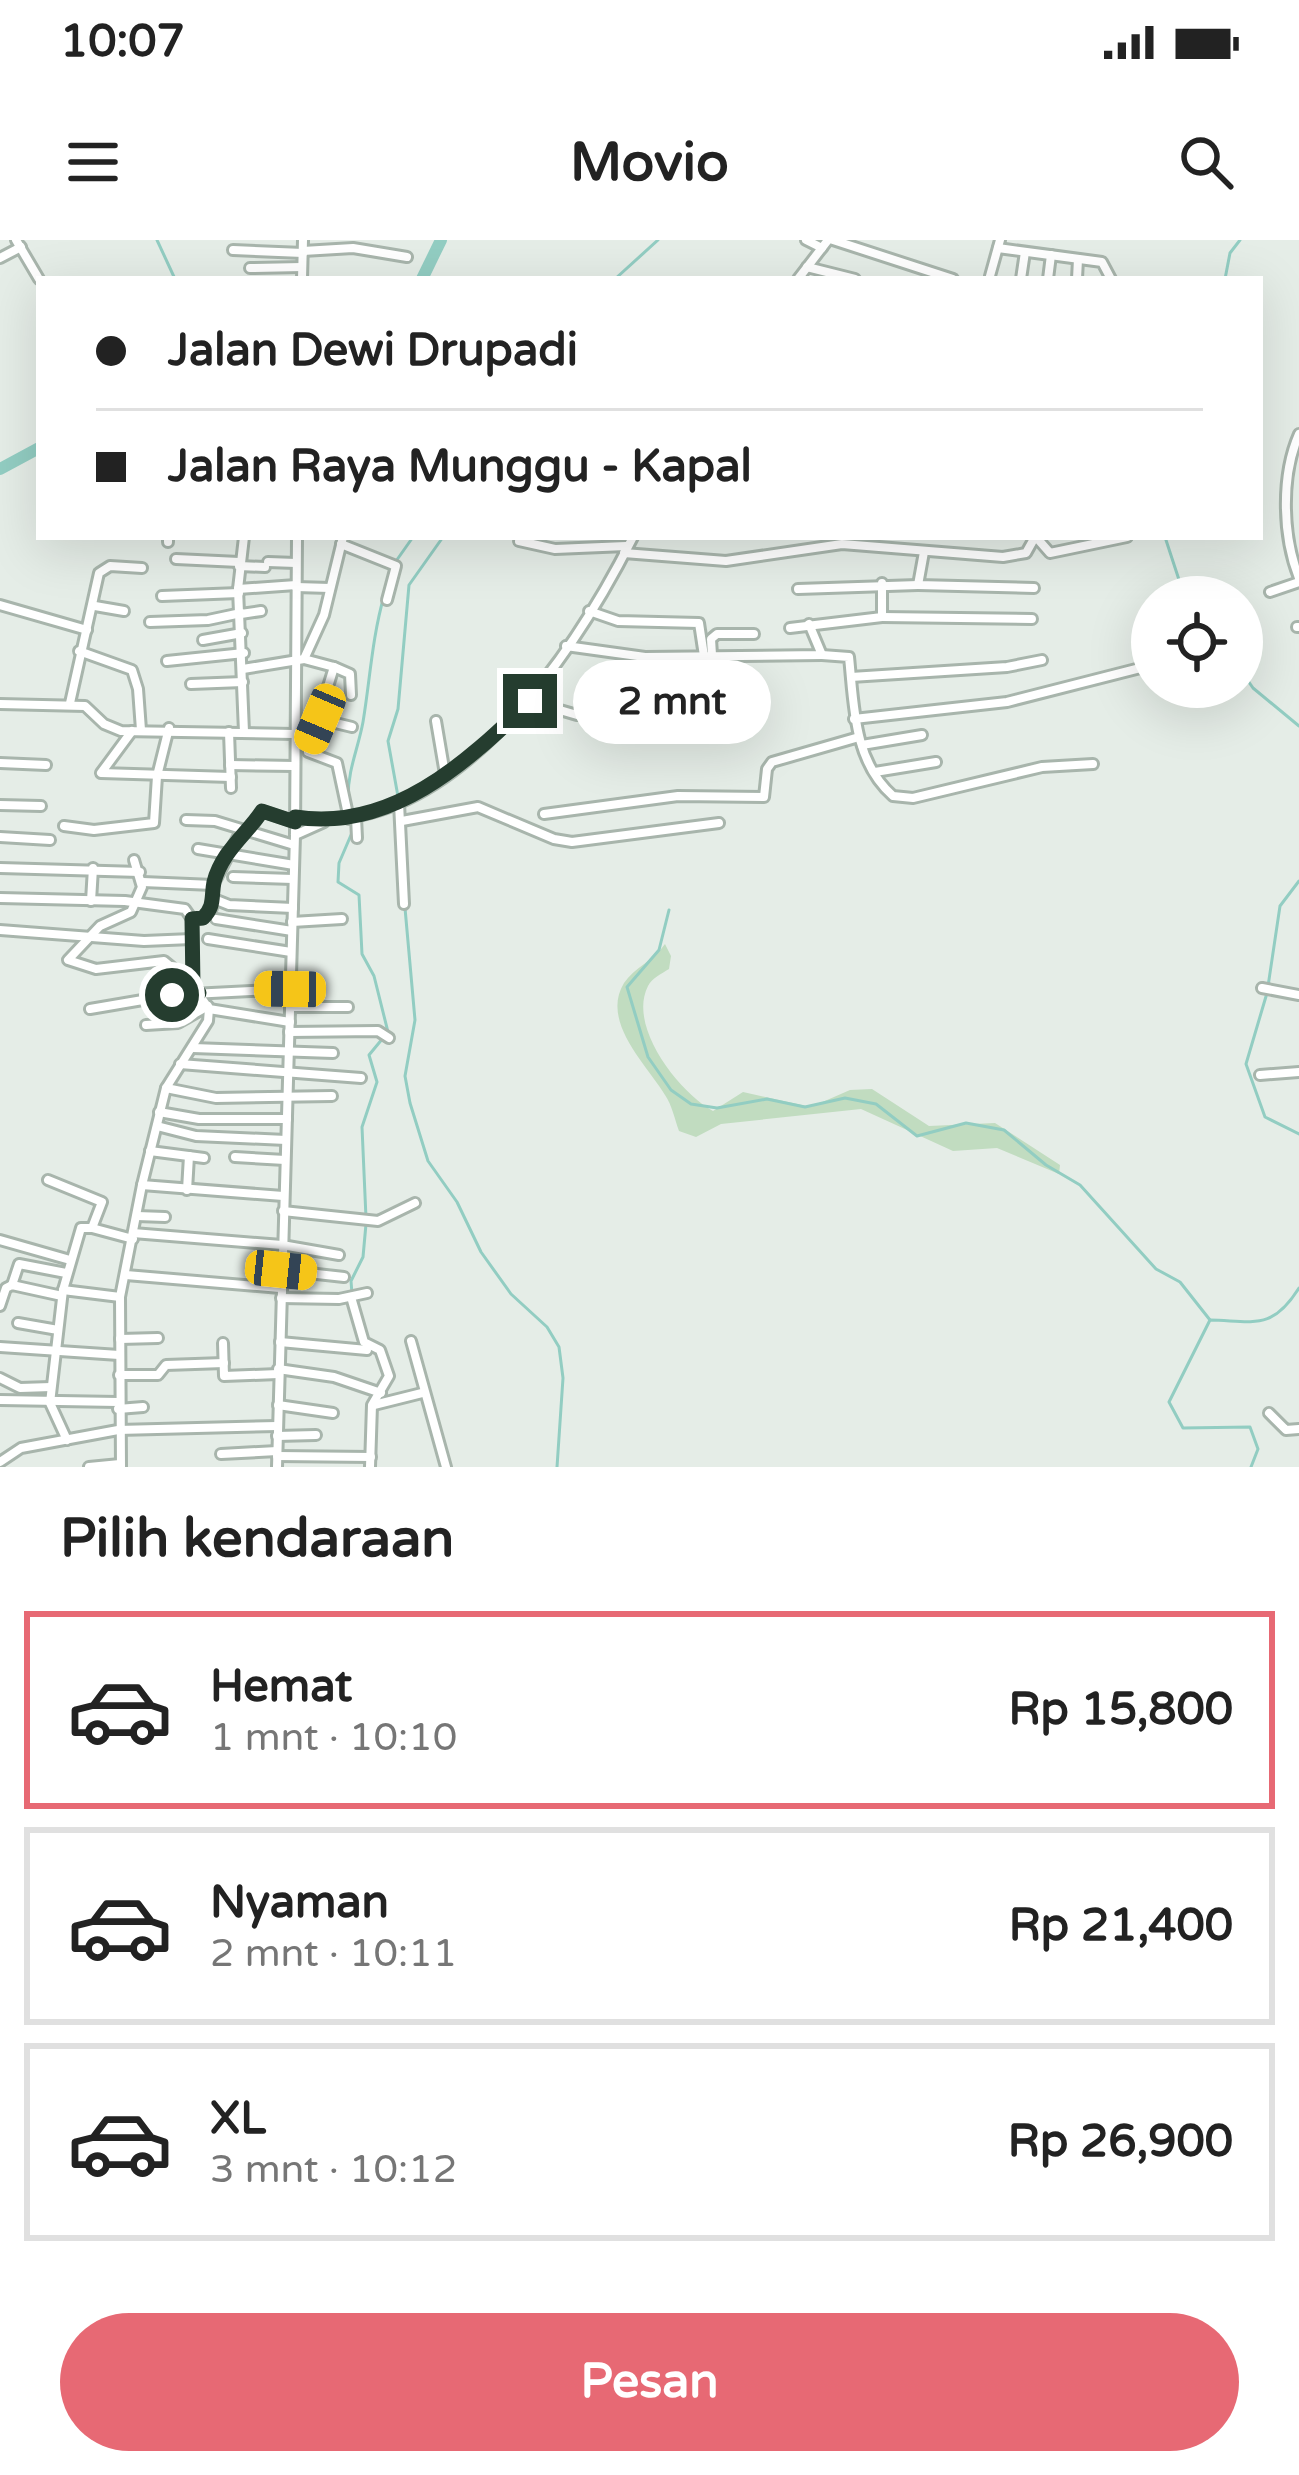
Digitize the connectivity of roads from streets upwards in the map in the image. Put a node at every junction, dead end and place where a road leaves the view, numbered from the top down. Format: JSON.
{"nodes":[{"id":1,"x":806,"y":240,"type":"edge"},
{"id":2,"x":828,"y":243,"type":"edge"},
{"id":3,"x":18,"y":244,"type":"edge"},
{"id":4,"x":999,"y":244,"type":"edge"},
{"id":5,"x":303,"y":248,"type":"edge"},
{"id":6,"x":232,"y":250,"type":"dead end"},
{"id":7,"x":1025,"y":252,"type":"junction"},
{"id":8,"x":1051,"y":255,"type":"junction"},
{"id":9,"x":407,"y":257,"type":"dead end"},
{"id":10,"x":0,"y":258,"type":"edge"},
{"id":11,"x":1078,"y":259,"type":"junction"},
{"id":12,"x":302,"y":267,"type":"junction"},
{"id":13,"x":807,"y":267,"type":"junction"},
{"id":14,"x":250,"y":268,"type":"dead end"},
{"id":15,"x":37,"y":276,"type":"edge"},
{"id":16,"x":302,"y":276,"type":"edge"},
{"id":17,"x":800,"y":276,"type":"edge"},
{"id":18,"x":843,"y":276,"type":"edge"},
{"id":19,"x":943,"y":276,"type":"edge"},
{"id":20,"x":990,"y":276,"type":"dead end"},
{"id":21,"x":1021,"y":276,"type":"edge"},
{"id":22,"x":1048,"y":276,"type":"edge"},
{"id":23,"x":1077,"y":276,"type":"edge"},
{"id":24,"x":1109,"y":276,"type":"edge"},
{"id":25,"x":1299,"y":434,"type":"edge"},
{"id":26,"x":1294,"y":459,"type":"edge"},
{"id":27,"x":1287,"y":488,"type":"junction"},
{"id":28,"x":1299,"y":488,"type":"edge"},
{"id":29,"x":243,"y":540,"type":"edge"},
{"id":30,"x":297,"y":540,"type":"edge"},
{"id":31,"x":342,"y":540,"type":"edge"},
{"id":32,"x":1032,"y":540,"type":"edge"},
{"id":33,"x":1112,"y":540,"type":"edge"},
{"id":34,"x":519,"y":541,"type":"dead end"},
{"id":35,"x":869,"y":542,"type":"edge"},
{"id":36,"x":628,"y":545,"type":"edge"},
{"id":37,"x":924,"y":552,"type":"junction"},
{"id":38,"x":176,"y":560,"type":"dead end"},
{"id":39,"x":296,"y":563,"type":"junction"},
{"id":40,"x":239,"y":564,"type":"junction"},
{"id":41,"x":142,"y":568,"type":"dead end"},
{"id":42,"x":1299,"y":580,"type":"edge"},
{"id":43,"x":882,"y":584,"type":"junction"},
{"id":44,"x":918,"y":585,"type":"junction"},
{"id":45,"x":296,"y":586,"type":"junction"},
{"id":46,"x":330,"y":587,"type":"junction"},
{"id":47,"x":1034,"y":588,"type":"dead end"},
{"id":48,"x":798,"y":589,"type":"dead end"},
{"id":49,"x":239,"y":591,"type":"junction"},
{"id":50,"x":1270,"y":592,"type":"dead end"},
{"id":51,"x":163,"y":596,"type":"dead end"},
{"id":52,"x":387,"y":600,"type":"dead end"},
{"id":53,"x":0,"y":605,"type":"edge"},
{"id":54,"x":95,"y":606,"type":"junction"},
{"id":55,"x":261,"y":610,"type":"dead end"},
{"id":56,"x":124,"y":611,"type":"dead end"},
{"id":57,"x":589,"y":611,"type":"junction"},
{"id":58,"x":241,"y":614,"type":"junction"},
{"id":59,"x":882,"y":617,"type":"junction"},
{"id":60,"x":1032,"y":619,"type":"dead end"},
{"id":61,"x":150,"y":622,"type":"dead end"},
{"id":62,"x":809,"y":624,"type":"junction"},
{"id":63,"x":790,"y":628,"type":"dead end"},
{"id":64,"x":87,"y":630,"type":"junction"},
{"id":65,"x":242,"y":633,"type":"junction"},
{"id":66,"x":754,"y":634,"type":"dead end"},
{"id":67,"x":203,"y":640,"type":"dead end"},
{"id":68,"x":566,"y":646,"type":"junction"},
{"id":69,"x":79,"y":651,"type":"junction"},
{"id":70,"x":244,"y":653,"type":"junction"},
{"id":71,"x":822,"y":655,"type":"junction"},
{"id":72,"x":708,"y":656,"type":"junction"},
{"id":73,"x":299,"y":658,"type":"junction"},
{"id":74,"x":1042,"y":660,"type":"dead end"},
{"id":75,"x":167,"y":661,"type":"dead end"},
{"id":76,"x":334,"y":667,"type":"junction"},
{"id":77,"x":243,"y":669,"type":"junction"},
{"id":78,"x":1131,"y":670,"type":"edge"},
{"id":79,"x":850,"y":677,"type":"junction"},
{"id":80,"x":243,"y":682,"type":"junction"},
{"id":81,"x":191,"y":685,"type":"dead end"},
{"id":82,"x":513,"y":686,"type":"dead end"},
{"id":83,"x":543,"y":686,"type":"junction"},
{"id":84,"x":351,"y":695,"type":"dead end"},
{"id":85,"x":530,"y":701,"type":"junction"},
{"id":86,"x":70,"y":703,"type":"junction"},
{"id":87,"x":0,"y":704,"type":"edge"},
{"id":88,"x":577,"y":715,"type":"dead end"},
{"id":89,"x":320,"y":719,"type":"junction"},
{"id":90,"x":854,"y":719,"type":"junction"},
{"id":91,"x":436,"y":721,"type":"dead end"},
{"id":92,"x":352,"y":727,"type":"dead end"},
{"id":93,"x":169,"y":728,"type":"junction"},
{"id":94,"x":136,"y":731,"type":"junction"},
{"id":95,"x":230,"y":732,"type":"junction"},
{"id":96,"x":244,"y":732,"type":"junction"},
{"id":97,"x":922,"y":735,"type":"dead end"},
{"id":98,"x":294,"y":740,"type":"junction"},
{"id":99,"x":860,"y":741,"type":"junction"},
{"id":100,"x":308,"y":746,"type":"junction"},
{"id":101,"x":936,"y":762,"type":"dead end"},
{"id":102,"x":0,"y":763,"type":"edge"},
{"id":103,"x":1093,"y":764,"type":"dead end"},
{"id":104,"x":46,"y":765,"type":"dead end"},
{"id":105,"x":230,"y":765,"type":"junction"},
{"id":106,"x":294,"y":766,"type":"junction"},
{"id":107,"x":875,"y":772,"type":"junction"},
{"id":108,"x":445,"y":773,"type":"junction"},
{"id":109,"x":157,"y":776,"type":"junction"},
{"id":110,"x":0,"y":805,"type":"edge"},
{"id":111,"x":41,"y":806,"type":"dead end"},
{"id":112,"x":402,"y":807,"type":"junction"},
{"id":113,"x":544,"y":814,"type":"dead end"},
{"id":114,"x":353,"y":818,"type":"junction"},
{"id":115,"x":295,"y":819,"type":"junction"},
{"id":116,"x":186,"y":820,"type":"dead end"},
{"id":117,"x":325,"y":822,"type":"junction"},
{"id":118,"x":719,"y":823,"type":"dead end"},
{"id":119,"x":64,"y":826,"type":"dead end"},
{"id":120,"x":245,"y":831,"type":"junction"},
{"id":121,"x":0,"y":838,"type":"edge"},
{"id":122,"x":357,"y":838,"type":"dead end"},
{"id":123,"x":50,"y":840,"type":"dead end"},
{"id":124,"x":295,"y":840,"type":"junction"},
{"id":125,"x":198,"y":849,"type":"dead end"},
{"id":126,"x":228,"y":856,"type":"junction"},
{"id":127,"x":134,"y":860,"type":"dead end"},
{"id":128,"x":294,"y":865,"type":"junction"},
{"id":129,"x":0,"y":868,"type":"edge"},
{"id":130,"x":93,"y":868,"type":"junction"},
{"id":131,"x":141,"y":877,"type":"junction"},
{"id":132,"x":233,"y":877,"type":"dead end"},
{"id":133,"x":293,"y":879,"type":"junction"},
{"id":134,"x":213,"y":885,"type":"junction"},
{"id":135,"x":0,"y":898,"type":"edge"},
{"id":136,"x":216,"y":900,"type":"junction"},
{"id":137,"x":92,"y":901,"type":"junction"},
{"id":138,"x":135,"y":902,"type":"junction"},
{"id":139,"x":404,"y":904,"type":"dead end"},
{"id":140,"x":293,"y":908,"type":"junction"},
{"id":141,"x":192,"y":919,"type":"junction"},
{"id":142,"x":217,"y":920,"type":"dead end"},
{"id":143,"x":342,"y":920,"type":"dead end"},
{"id":144,"x":292,"y":926,"type":"junction"},
{"id":145,"x":0,"y":930,"type":"edge"},
{"id":146,"x":90,"y":936,"type":"junction"},
{"id":147,"x":192,"y":939,"type":"junction"},
{"id":148,"x":208,"y":939,"type":"dead end"},
{"id":149,"x":291,"y":952,"type":"junction"},
{"id":150,"x":1262,"y":988,"type":"dead end"},
{"id":151,"x":290,"y":989,"type":"junction"},
{"id":152,"x":199,"y":993,"type":"junction"},
{"id":153,"x":175,"y":995,"type":"junction"},
{"id":154,"x":1299,"y":995,"type":"edge"},
{"id":155,"x":290,"y":1007,"type":"junction"},
{"id":156,"x":348,"y":1007,"type":"dead end"},
{"id":157,"x":208,"y":1008,"type":"junction"},
{"id":158,"x":90,"y":1010,"type":"dead end"},
{"id":159,"x":146,"y":1025,"type":"dead end"},
{"id":160,"x":289,"y":1027,"type":"junction"},
{"id":161,"x":319,"y":1032,"type":"junction"},
{"id":162,"x":389,"y":1037,"type":"dead end"},
{"id":163,"x":193,"y":1048,"type":"junction"},
{"id":164,"x":319,"y":1053,"type":"junction"},
{"id":165,"x":333,"y":1053,"type":"dead end"},
{"id":166,"x":289,"y":1054,"type":"junction"},
{"id":167,"x":178,"y":1064,"type":"junction"},
{"id":168,"x":1299,"y":1072,"type":"edge"},
{"id":169,"x":289,"y":1075,"type":"junction"},
{"id":170,"x":1260,"y":1075,"type":"dead end"},
{"id":171,"x":361,"y":1078,"type":"dead end"},
{"id":172,"x":166,"y":1088,"type":"junction"},
{"id":173,"x":332,"y":1096,"type":"dead end"},
{"id":174,"x":287,"y":1098,"type":"junction"},
{"id":175,"x":159,"y":1112,"type":"junction"},
{"id":176,"x":286,"y":1119,"type":"junction"},
{"id":177,"x":157,"y":1126,"type":"junction"},
{"id":178,"x":286,"y":1140,"type":"junction"},
{"id":179,"x":151,"y":1151,"type":"junction"},
{"id":180,"x":189,"y":1156,"type":"junction"},
{"id":181,"x":235,"y":1157,"type":"dead end"},
{"id":182,"x":204,"y":1158,"type":"dead end"},
{"id":183,"x":285,"y":1160,"type":"junction"},
{"id":184,"x":48,"y":1180,"type":"dead end"},
{"id":185,"x":142,"y":1185,"type":"junction"},
{"id":186,"x":187,"y":1190,"type":"junction"},
{"id":187,"x":283,"y":1196,"type":"junction"},
{"id":188,"x":416,"y":1203,"type":"dead end"},
{"id":189,"x":283,"y":1211,"type":"junction"},
{"id":190,"x":136,"y":1216,"type":"junction"},
{"id":191,"x":165,"y":1217,"type":"dead end"},
{"id":192,"x":92,"y":1228,"type":"junction"},
{"id":193,"x":133,"y":1236,"type":"junction"},
{"id":194,"x":0,"y":1240,"type":"edge"},
{"id":195,"x":282,"y":1246,"type":"junction"},
{"id":196,"x":339,"y":1256,"type":"dead end"},
{"id":197,"x":70,"y":1260,"type":"junction"},
{"id":198,"x":281,"y":1270,"type":"junction"},
{"id":199,"x":66,"y":1273,"type":"junction"},
{"id":200,"x":126,"y":1275,"type":"junction"},
{"id":201,"x":344,"y":1277,"type":"dead end"},
{"id":202,"x":12,"y":1285,"type":"junction"},
{"id":203,"x":62,"y":1293,"type":"junction"},
{"id":204,"x":281,"y":1293,"type":"junction"},
{"id":205,"x":367,"y":1293,"type":"dead end"},
{"id":206,"x":120,"y":1297,"type":"junction"},
{"id":207,"x":351,"y":1297,"type":"junction"},
{"id":208,"x":0,"y":1306,"type":"edge"},
{"id":209,"x":18,"y":1323,"type":"dead end"},
{"id":210,"x":58,"y":1330,"type":"junction"},
{"id":211,"x":158,"y":1338,"type":"dead end"},
{"id":212,"x":120,"y":1339,"type":"junction"},
{"id":213,"x":280,"y":1342,"type":"junction"},
{"id":214,"x":411,"y":1342,"type":"dead end"},
{"id":215,"x":223,"y":1343,"type":"dead end"},
{"id":216,"x":0,"y":1347,"type":"edge"},
{"id":217,"x":370,"y":1348,"type":"junction"},
{"id":218,"x":55,"y":1351,"type":"junction"},
{"id":219,"x":119,"y":1355,"type":"junction"},
{"id":220,"x":224,"y":1363,"type":"junction"},
{"id":221,"x":278,"y":1372,"type":"junction"},
{"id":222,"x":118,"y":1376,"type":"junction"},
{"id":223,"x":0,"y":1378,"type":"edge"},
{"id":224,"x":51,"y":1387,"type":"junction"},
{"id":225,"x":382,"y":1393,"type":"junction"},
{"id":226,"x":422,"y":1393,"type":"junction"},
{"id":227,"x":0,"y":1400,"type":"edge"},
{"id":228,"x":50,"y":1403,"type":"junction"},
{"id":229,"x":118,"y":1405,"type":"junction"},
{"id":230,"x":278,"y":1405,"type":"junction"},
{"id":231,"x":372,"y":1405,"type":"junction"},
{"id":232,"x":143,"y":1407,"type":"dead end"},
{"id":233,"x":333,"y":1413,"type":"dead end"},
{"id":234,"x":1269,"y":1413,"type":"dead end"},
{"id":235,"x":1299,"y":1429,"type":"edge"},
{"id":236,"x":118,"y":1430,"type":"junction"},
{"id":237,"x":277,"y":1431,"type":"junction"},
{"id":238,"x":316,"y":1435,"type":"dead end"},
{"id":239,"x":67,"y":1440,"type":"junction"},
{"id":240,"x":221,"y":1454,"type":"dead end"},
{"id":241,"x":277,"y":1454,"type":"junction"},
{"id":242,"x":0,"y":1462,"type":"edge"},
{"id":243,"x":371,"y":1462,"type":"edge"},
{"id":244,"x":120,"y":1466,"type":"edge"},
{"id":245,"x":89,"y":1467,"type":"edge"},
{"id":246,"x":277,"y":1467,"type":"edge"},
{"id":247,"x":446,"y":1467,"type":"edge"}],
"edges":[{"from":1,"to":2,"type":"street"},
{"from":2,"to":13,"type":"street"},
{"from":2,"to":19,"type":"street"},
{"from":3,"to":10,"type":"street"},
{"from":3,"to":15,"type":"street"},
{"from":4,"to":7,"type":"street"},
{"from":4,"to":20,"type":"street"},
{"from":5,"to":6,"type":"street"},
{"from":5,"to":9,"type":"street"},
{"from":5,"to":12,"type":"street"},
{"from":7,"to":8,"type":"street"},
{"from":7,"to":21,"type":"street"},
{"from":8,"to":11,"type":"street"},
{"from":8,"to":22,"type":"street"},
{"from":11,"to":23,"type":"street"},
{"from":11,"to":24,"type":"street"},
{"from":12,"to":14,"type":"street"},
{"from":12,"to":16,"type":"street"},
{"from":13,"to":17,"type":"street"},
{"from":13,"to":18,"type":"street"},
{"from":25,"to":26,"type":"street"},
{"from":26,"to":27,"type":"street"},
{"from":27,"to":28,"type":"street"},
{"from":27,"to":42,"type":"street"},
{"from":29,"to":40,"type":"street"},
{"from":30,"to":39,"type":"street"},
{"from":31,"to":46,"type":"street"},
{"from":31,"to":52,"type":"street"},
{"from":32,"to":33,"type":"street"},
{"from":32,"to":37,"type":"street"},
{"from":34,"to":36,"type":"street"},
{"from":35,"to":36,"type":"street"},
{"from":35,"to":37,"type":"street"},
{"from":36,"to":57,"type":"street"},
{"from":37,"to":44,"type":"street"},
{"from":38,"to":40,"type":"street"},
{"from":39,"to":40,"type":"street"},
{"from":39,"to":45,"type":"street"},
{"from":40,"to":49,"type":"street"},
{"from":41,"to":54,"type":"street"},
{"from":42,"to":50,"type":"street"},
{"from":43,"to":44,"type":"street"},
{"from":43,"to":48,"type":"street"},
{"from":43,"to":59,"type":"street"},
{"from":44,"to":47,"type":"street"},
{"from":45,"to":46,"type":"street"},
{"from":45,"to":49,"type":"street"},
{"from":45,"to":73,"type":"street"},
{"from":46,"to":73,"type":"street"},
{"from":49,"to":51,"type":"street"},
{"from":49,"to":58,"type":"street"},
{"from":53,"to":64,"type":"street"},
{"from":54,"to":56,"type":"street"},
{"from":54,"to":64,"type":"street"},
{"from":55,"to":58,"type":"street"},
{"from":57,"to":68,"type":"street"},
{"from":57,"to":72,"type":"street"},
{"from":58,"to":61,"type":"street"},
{"from":58,"to":65,"type":"street"},
{"from":59,"to":60,"type":"street"},
{"from":59,"to":62,"type":"street"},
{"from":62,"to":63,"type":"street"},
{"from":62,"to":71,"type":"street"},
{"from":64,"to":69,"type":"street"},
{"from":65,"to":67,"type":"street"},
{"from":65,"to":70,"type":"street"},
{"from":66,"to":72,"type":"street"},
{"from":68,"to":72,"type":"street"},
{"from":68,"to":83,"type":"street"},
{"from":69,"to":86,"type":"street"},
{"from":69,"to":94,"type":"street"},
{"from":70,"to":75,"type":"street"},
{"from":70,"to":77,"type":"street"},
{"from":71,"to":72,"type":"street"},
{"from":71,"to":79,"type":"street"},
{"from":73,"to":76,"type":"street"},
{"from":73,"to":77,"type":"street"},
{"from":73,"to":98,"type":"street"},
{"from":74,"to":79,"type":"street"},
{"from":76,"to":84,"type":"street"},
{"from":76,"to":89,"type":"street"},
{"from":77,"to":80,"type":"street"},
{"from":78,"to":90,"type":"street"},
{"from":79,"to":90,"type":"street"},
{"from":80,"to":81,"type":"street"},
{"from":80,"to":96,"type":"street"},
{"from":82,"to":83,"type":"street"},
{"from":83,"to":85,"type":"street"},
{"from":85,"to":88,"type":"street"},
{"from":85,"to":108,"type":"street"},
{"from":86,"to":87,"type":"street"},
{"from":86,"to":94,"type":"street"},
{"from":89,"to":92,"type":"street"},
{"from":89,"to":100,"type":"street"},
{"from":90,"to":99,"type":"street"},
{"from":91,"to":108,"type":"street"},
{"from":93,"to":94,"type":"street"},
{"from":93,"to":95,"type":"street"},
{"from":93,"to":109,"type":"street"},
{"from":94,"to":109,"type":"street"},
{"from":95,"to":96,"type":"street"},
{"from":95,"to":105,"type":"street"},
{"from":96,"to":98,"type":"street"},
{"from":97,"to":99,"type":"street"},
{"from":98,"to":100,"type":"street"},
{"from":98,"to":106,"type":"street"},
{"from":99,"to":107,"type":"street"},
{"from":99,"to":113,"type":"street"},
{"from":100,"to":114,"type":"street"},
{"from":101,"to":107,"type":"street"},
{"from":102,"to":104,"type":"street"},
{"from":103,"to":107,"type":"street"},
{"from":105,"to":106,"type":"street"},
{"from":105,"to":109,"type":"street"},
{"from":106,"to":115,"type":"street"},
{"from":108,"to":112,"type":"street"},
{"from":109,"to":119,"type":"street"},
{"from":110,"to":111,"type":"street"},
{"from":112,"to":114,"type":"street"},
{"from":112,"to":118,"type":"street"},
{"from":112,"to":139,"type":"street"},
{"from":114,"to":117,"type":"street"},
{"from":114,"to":122,"type":"street"},
{"from":115,"to":117,"type":"street"},
{"from":115,"to":120,"type":"street"},
{"from":115,"to":124,"type":"street"},
{"from":116,"to":120,"type":"street"},
{"from":117,"to":124,"type":"street"},
{"from":120,"to":124,"type":"street"},
{"from":120,"to":126,"type":"street"},
{"from":121,"to":123,"type":"street"},
{"from":124,"to":128,"type":"street"},
{"from":125,"to":126,"type":"street"},
{"from":126,"to":128,"type":"street"},
{"from":126,"to":134,"type":"street"},
{"from":127,"to":131,"type":"street"},
{"from":128,"to":133,"type":"street"},
{"from":129,"to":130,"type":"street"},
{"from":130,"to":131,"type":"street"},
{"from":130,"to":137,"type":"street"},
{"from":131,"to":134,"type":"street"},
{"from":131,"to":138,"type":"street"},
{"from":132,"to":133,"type":"street"},
{"from":133,"to":140,"type":"street"},
{"from":134,"to":136,"type":"street"},
{"from":135,"to":137,"type":"street"},
{"from":136,"to":140,"type":"street"},
{"from":136,"to":141,"type":"street"},
{"from":137,"to":138,"type":"street"},
{"from":138,"to":141,"type":"street"},
{"from":138,"to":146,"type":"street"},
{"from":140,"to":144,"type":"street"},
{"from":141,"to":147,"type":"street"},
{"from":142,"to":144,"type":"street"},
{"from":143,"to":144,"type":"street"},
{"from":144,"to":149,"type":"street"},
{"from":145,"to":146,"type":"street"},
{"from":146,"to":147,"type":"street"},
{"from":146,"to":153,"type":"street"},
{"from":147,"to":152,"type":"street"},
{"from":148,"to":149,"type":"street"},
{"from":149,"to":151,"type":"street"},
{"from":150,"to":154,"type":"street"},
{"from":151,"to":152,"type":"street"},
{"from":151,"to":155,"type":"street"},
{"from":152,"to":153,"type":"street"},
{"from":152,"to":157,"type":"street"},
{"from":153,"to":158,"type":"street"},
{"from":155,"to":156,"type":"street"},
{"from":155,"to":160,"type":"street"},
{"from":157,"to":159,"type":"street"},
{"from":157,"to":160,"type":"street"},
{"from":157,"to":163,"type":"street"},
{"from":160,"to":161,"type":"street"},
{"from":160,"to":166,"type":"street"},
{"from":161,"to":162,"type":"street"},
{"from":161,"to":164,"type":"street"},
{"from":163,"to":166,"type":"street"},
{"from":163,"to":167,"type":"street"},
{"from":164,"to":165,"type":"street"},
{"from":164,"to":166,"type":"street"},
{"from":166,"to":169,"type":"street"},
{"from":167,"to":169,"type":"street"},
{"from":167,"to":172,"type":"street"},
{"from":168,"to":170,"type":"street"},
{"from":169,"to":171,"type":"street"},
{"from":169,"to":174,"type":"street"},
{"from":172,"to":174,"type":"street"},
{"from":172,"to":175,"type":"street"},
{"from":173,"to":174,"type":"street"},
{"from":174,"to":176,"type":"street"},
{"from":175,"to":176,"type":"street"},
{"from":175,"to":177,"type":"street"},
{"from":176,"to":178,"type":"street"},
{"from":177,"to":178,"type":"street"},
{"from":177,"to":179,"type":"street"},
{"from":178,"to":183,"type":"street"},
{"from":179,"to":180,"type":"street"},
{"from":179,"to":185,"type":"street"},
{"from":180,"to":182,"type":"street"},
{"from":180,"to":186,"type":"street"},
{"from":181,"to":183,"type":"street"},
{"from":183,"to":187,"type":"street"},
{"from":184,"to":192,"type":"street"},
{"from":185,"to":186,"type":"street"},
{"from":185,"to":190,"type":"street"},
{"from":186,"to":187,"type":"street"},
{"from":187,"to":189,"type":"street"},
{"from":188,"to":189,"type":"street"},
{"from":189,"to":195,"type":"street"},
{"from":190,"to":191,"type":"street"},
{"from":190,"to":193,"type":"street"},
{"from":192,"to":193,"type":"street"},
{"from":192,"to":197,"type":"street"},
{"from":193,"to":195,"type":"street"},
{"from":193,"to":200,"type":"street"},
{"from":194,"to":197,"type":"street"},
{"from":195,"to":196,"type":"street"},
{"from":195,"to":198,"type":"street"},
{"from":197,"to":199,"type":"street"},
{"from":198,"to":201,"type":"street"},
{"from":198,"to":204,"type":"street"},
{"from":199,"to":202,"type":"street"},
{"from":199,"to":203,"type":"street"},
{"from":200,"to":204,"type":"street"},
{"from":200,"to":206,"type":"street"},
{"from":202,"to":203,"type":"street"},
{"from":202,"to":208,"type":"street"},
{"from":203,"to":206,"type":"street"},
{"from":203,"to":210,"type":"street"},
{"from":204,"to":207,"type":"street"},
{"from":204,"to":213,"type":"street"},
{"from":205,"to":207,"type":"street"},
{"from":206,"to":212,"type":"street"},
{"from":207,"to":217,"type":"street"},
{"from":209,"to":210,"type":"street"},
{"from":210,"to":218,"type":"street"},
{"from":211,"to":212,"type":"street"},
{"from":212,"to":219,"type":"street"},
{"from":213,"to":217,"type":"street"},
{"from":213,"to":221,"type":"street"},
{"from":214,"to":226,"type":"street"},
{"from":215,"to":220,"type":"street"},
{"from":216,"to":218,"type":"street"},
{"from":217,"to":225,"type":"street"},
{"from":218,"to":219,"type":"street"},
{"from":218,"to":224,"type":"street"},
{"from":219,"to":222,"type":"street"},
{"from":220,"to":221,"type":"street"},
{"from":220,"to":222,"type":"street"},
{"from":221,"to":225,"type":"street"},
{"from":221,"to":230,"type":"street"},
{"from":222,"to":229,"type":"street"},
{"from":223,"to":224,"type":"street"},
{"from":224,"to":228,"type":"street"},
{"from":225,"to":231,"type":"street"},
{"from":226,"to":231,"type":"street"},
{"from":226,"to":247,"type":"street"},
{"from":227,"to":228,"type":"street"},
{"from":228,"to":229,"type":"street"},
{"from":228,"to":239,"type":"street"},
{"from":229,"to":232,"type":"street"},
{"from":229,"to":236,"type":"street"},
{"from":230,"to":233,"type":"street"},
{"from":230,"to":237,"type":"street"},
{"from":231,"to":243,"type":"street"},
{"from":234,"to":235,"type":"street"},
{"from":236,"to":237,"type":"street"},
{"from":236,"to":239,"type":"street"},
{"from":236,"to":244,"type":"street"},
{"from":237,"to":238,"type":"street"},
{"from":237,"to":241,"type":"street"},
{"from":239,"to":242,"type":"street"},
{"from":240,"to":241,"type":"street"},
{"from":241,"to":243,"type":"street"},
{"from":241,"to":246,"type":"street"},
{"from":244,"to":245,"type":"street"}]}
